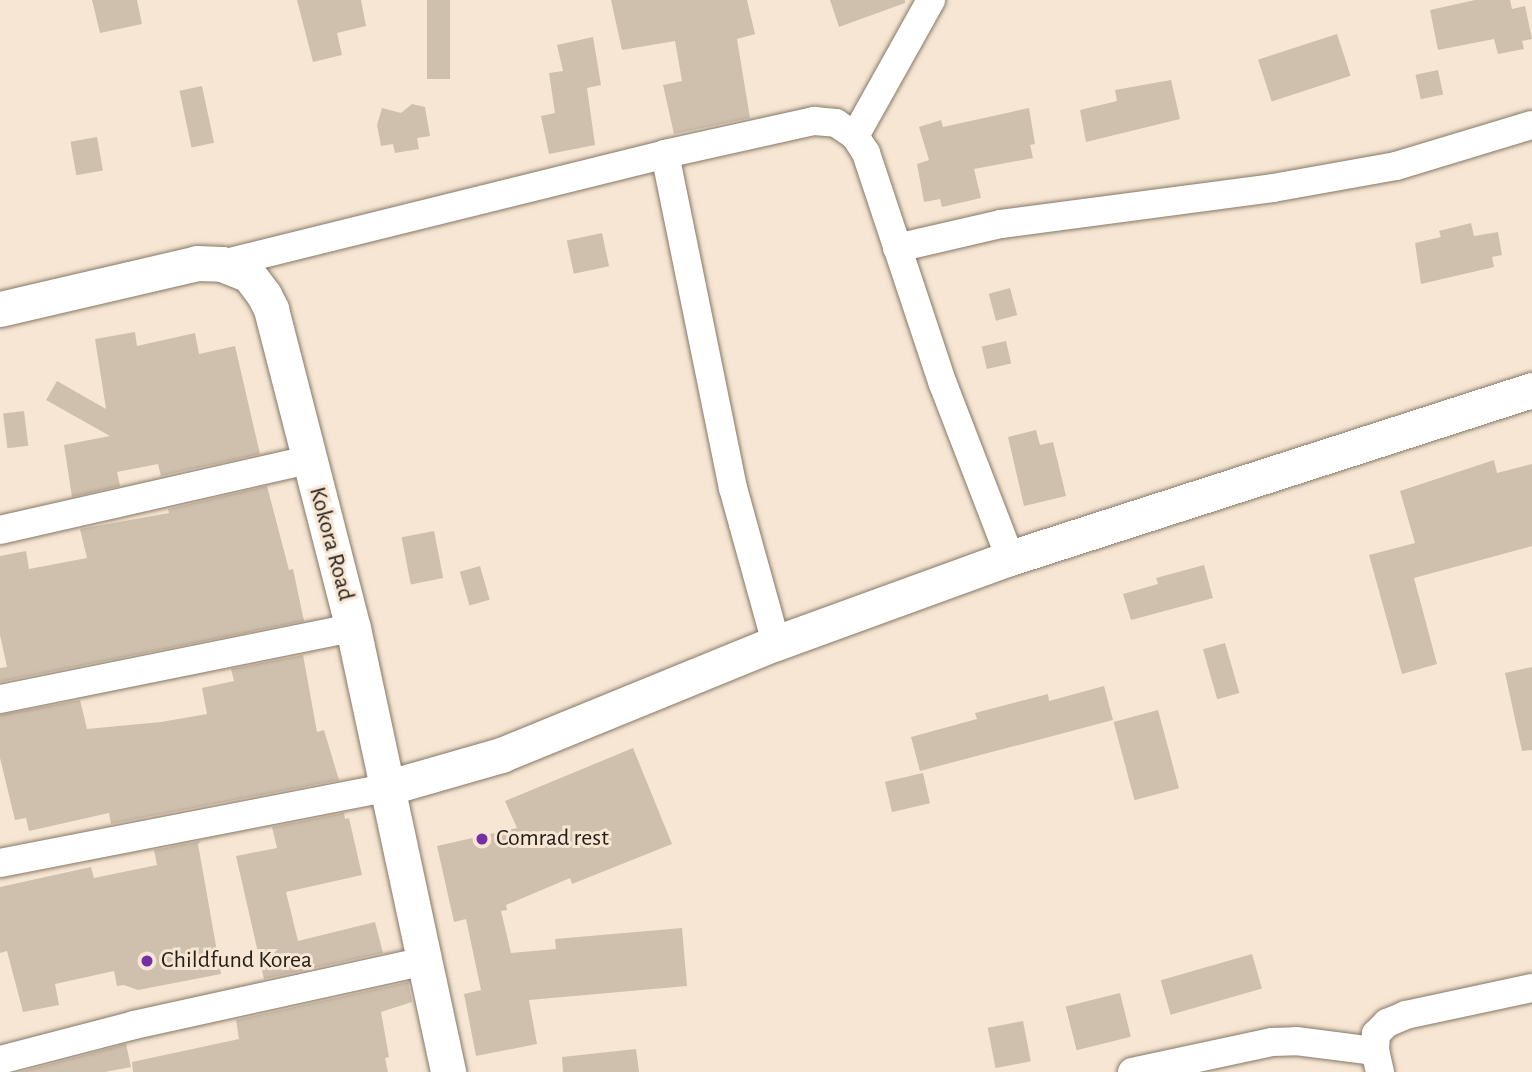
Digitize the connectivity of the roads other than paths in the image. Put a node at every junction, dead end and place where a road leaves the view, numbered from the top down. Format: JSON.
{"nodes":[{"id":1,"x":931,"y":0,"type":"edge"},
{"id":2,"x":1532,"y":125,"type":"edge"},
{"id":3,"x":855,"y":136,"type":"junction"},
{"id":4,"x":665,"y":154,"type":"junction"},
{"id":5,"x":897,"y":248,"type":"junction"},
{"id":6,"x":222,"y":264,"type":"junction"},
{"id":7,"x":0,"y":309,"type":"edge"},
{"id":8,"x":1532,"y":390,"type":"edge"},
{"id":9,"x":309,"y":460,"type":"junction"},
{"id":10,"x":0,"y":530,"type":"edge"},
{"id":11,"x":1010,"y":558,"type":"junction"},
{"id":12,"x":353,"y":628,"type":"junction"},
{"id":13,"x":776,"y":643,"type":"junction"},
{"id":14,"x":0,"y":699,"type":"edge"},
{"id":15,"x":386,"y":788,"type":"junction"},
{"id":16,"x":0,"y":863,"type":"edge"},
{"id":17,"x":424,"y":961,"type":"junction"},
{"id":18,"x":1532,"y":988,"type":"edge"},
{"id":19,"x":0,"y":1060,"type":"edge"},
{"id":20,"x":1377,"y":1062,"type":"edge"},
{"id":21,"x":448,"y":1072,"type":"edge"},
{"id":22,"x":1132,"y":1072,"type":"edge"}],
"edges":[{"from":1,"to":3,"type":"street"},
{"from":2,"to":5,"type":"street"},
{"from":3,"to":4,"type":"street"},
{"from":3,"to":5,"type":"street"},
{"from":4,"to":6,"type":"street"},
{"from":4,"to":13,"type":"street"},
{"from":5,"to":11,"type":"street"},
{"from":6,"to":7,"type":"street","name":"Kokora Road"},
{"from":6,"to":9,"type":"street","name":"Kokora Road"},
{"from":8,"to":11,"type":"street"},
{"from":9,"to":10,"type":"street"},
{"from":9,"to":12,"type":"street","name":"Kokora Road"},
{"from":11,"to":13,"type":"street"},
{"from":12,"to":14,"type":"street"},
{"from":12,"to":15,"type":"street","name":"Kokora Road"},
{"from":13,"to":15,"type":"street"},
{"from":15,"to":16,"type":"street"},
{"from":15,"to":17,"type":"street","name":"Kokora Road"},
{"from":17,"to":19,"type":"street"},
{"from":17,"to":21,"type":"street","name":"Kokora Road"},
{"from":18,"to":20,"type":"street"},
{"from":20,"to":22,"type":"street"}]}
